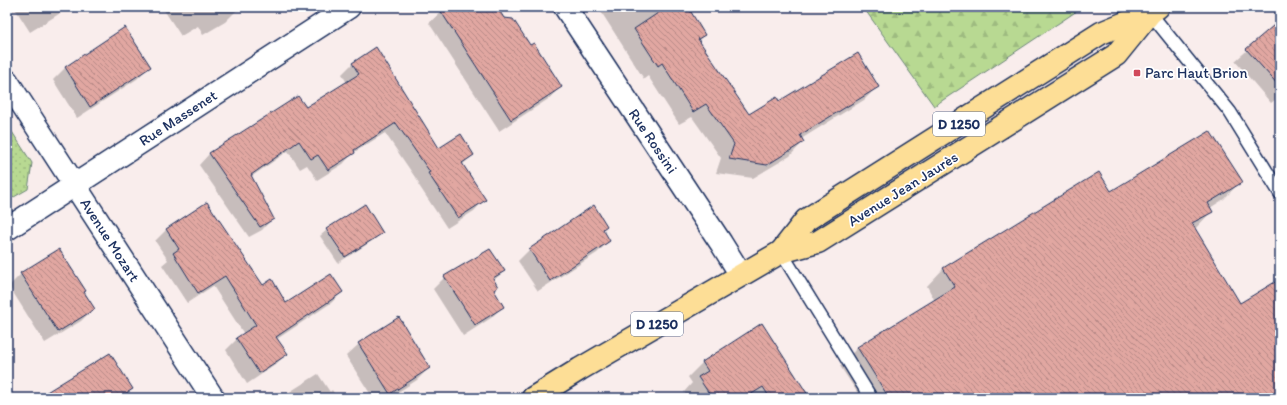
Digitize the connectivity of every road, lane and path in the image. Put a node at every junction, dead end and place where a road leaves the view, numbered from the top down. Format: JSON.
{"nodes":[{"id":1,"x":349,"y":7,"type":"edge"},
{"id":2,"x":565,"y":7,"type":"edge"},
{"id":3,"x":1154,"y":10,"type":"edge"},
{"id":4,"x":7,"y":82,"type":"edge"},
{"id":5,"x":74,"y":186,"type":"junction"},
{"id":6,"x":1280,"y":193,"type":"edge"},
{"id":7,"x":7,"y":229,"type":"edge"},
{"id":8,"x":781,"y":252,"type":"junction"},
{"id":9,"x":741,"y":275,"type":"junction"},
{"id":10,"x":212,"y":398,"type":"edge"},
{"id":11,"x":533,"y":398,"type":"edge"},
{"id":12,"x":870,"y":398,"type":"edge"}],
"edges":[{"from":1,"to":5,"type":"street","name":"Rue Massenet"},
{"from":2,"to":9,"type":"street","name":"Rue Rossini"},
{"from":3,"to":6,"type":"lane"},
{"from":3,"to":8,"type":"main road","name":"Avenue Jean Jaurès","number":"D 1250"},
{"from":4,"to":5,"type":"street","name":"Avenue Mozart"},
{"from":5,"to":7,"type":"street","name":"Rue Massenet"},
{"from":5,"to":10,"type":"street","name":"Avenue Mozart"},
{"from":8,"to":9,"type":"main road","name":"Avenue Jean Jaurès","number":"D 1250"},
{"from":8,"to":12,"type":"lane"},
{"from":9,"to":11,"type":"main road","name":"Avenue Jean Jaurès","number":"D 1250"}]}
